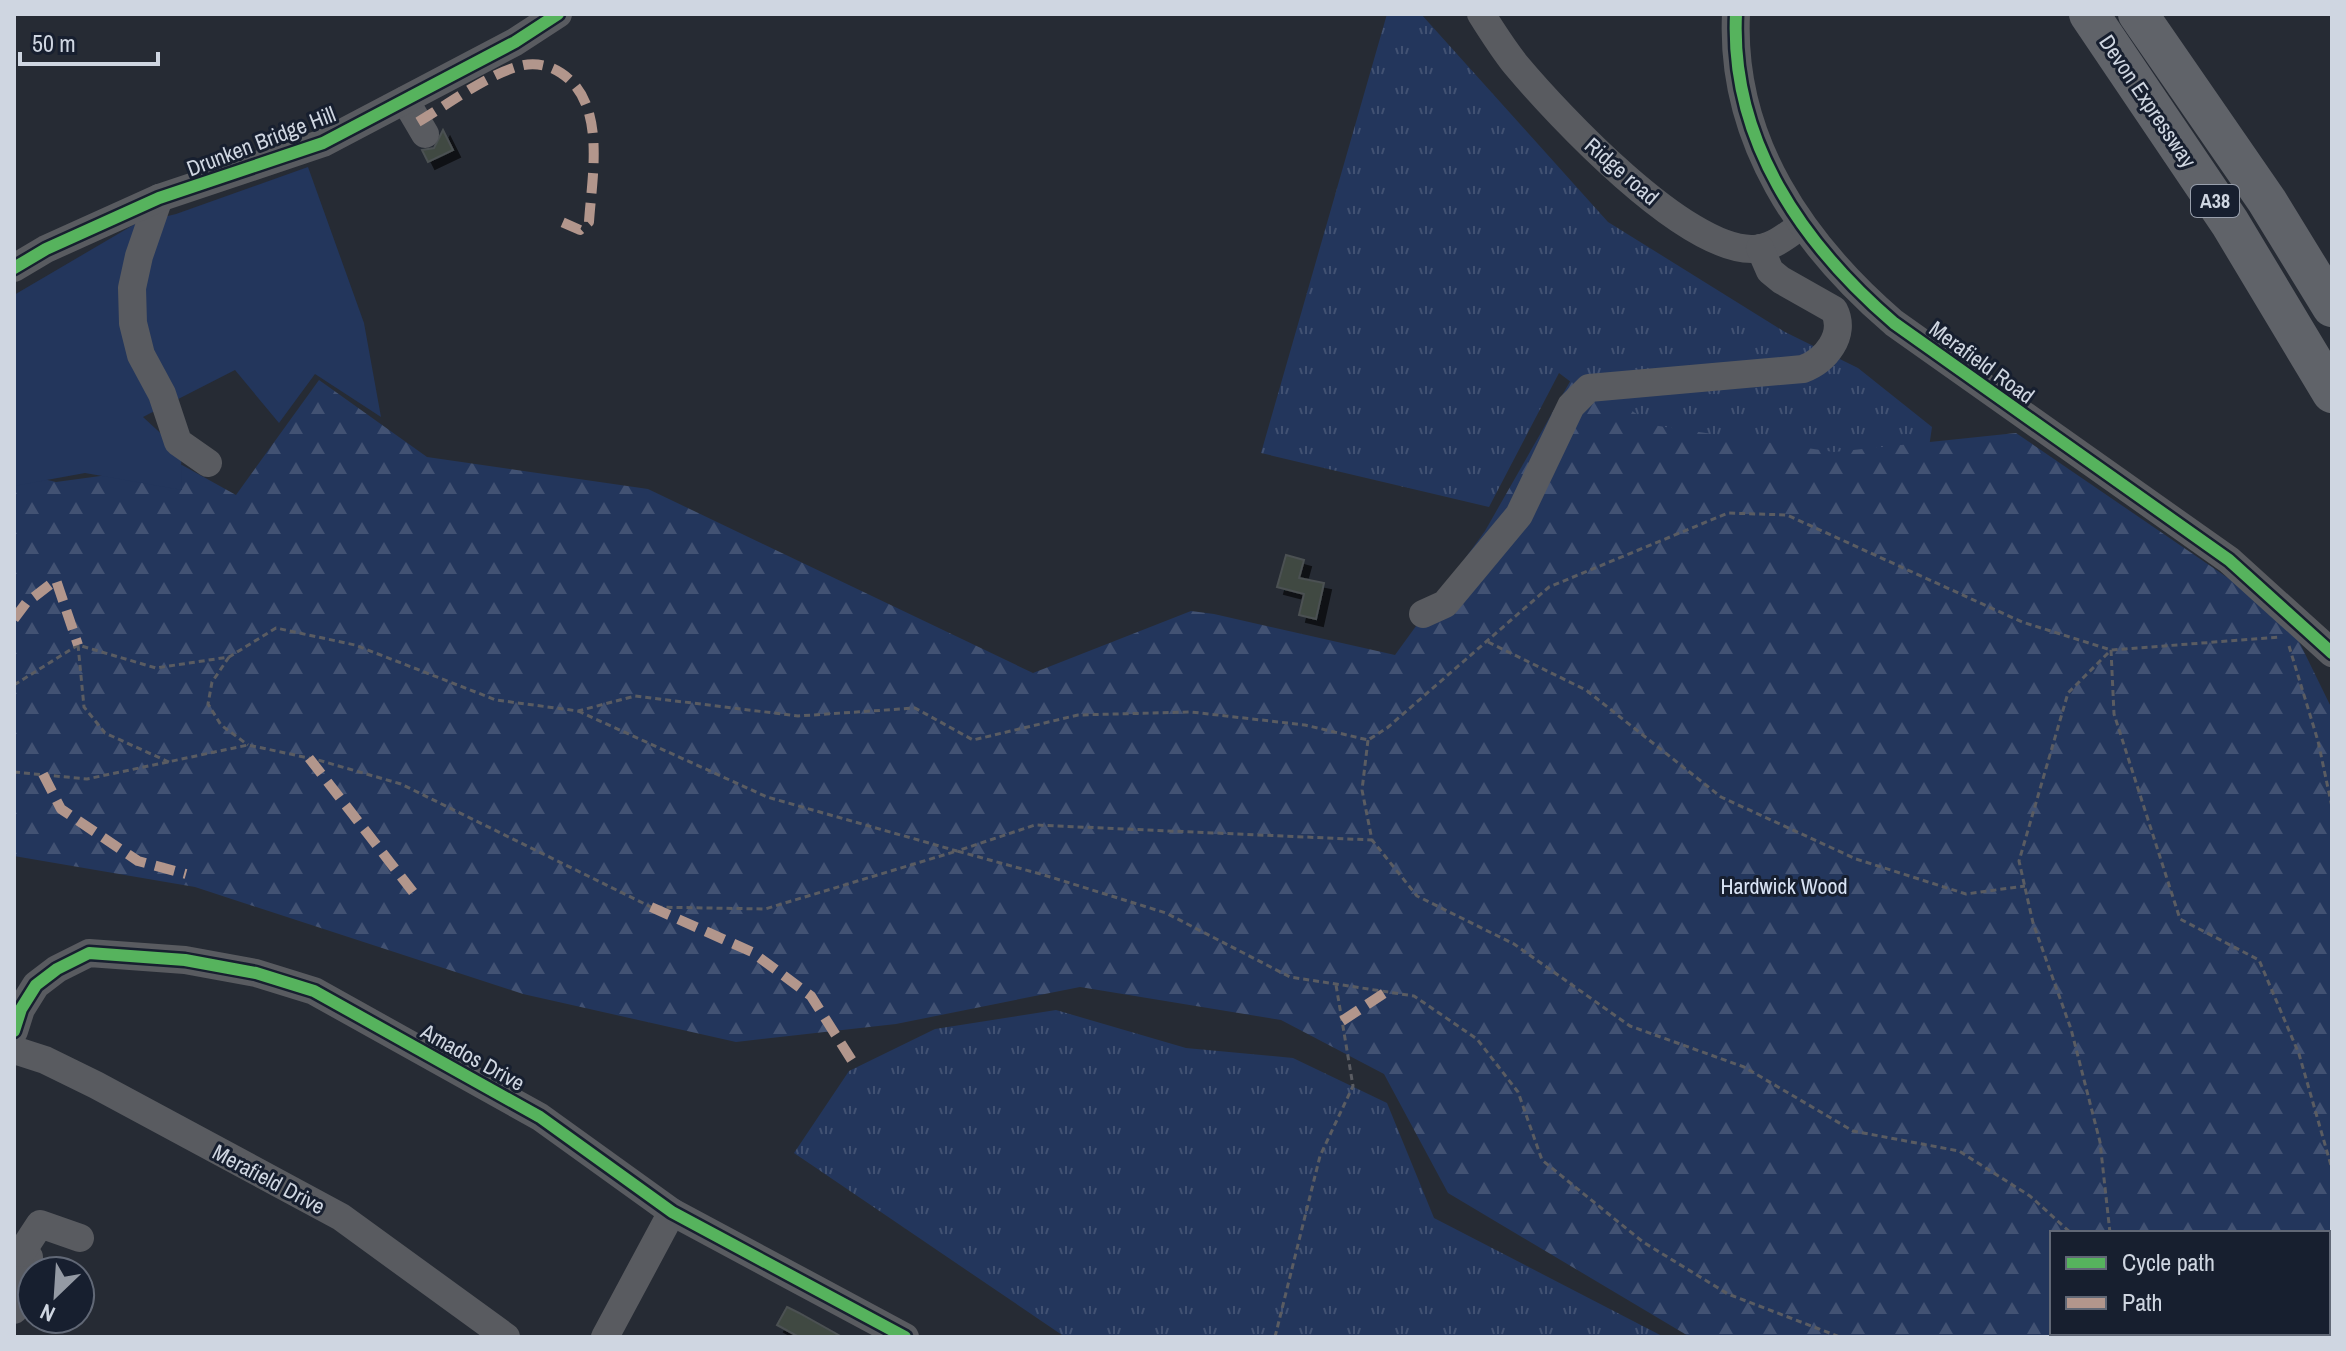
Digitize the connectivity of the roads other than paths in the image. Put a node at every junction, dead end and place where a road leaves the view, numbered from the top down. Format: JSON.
{"nodes":[{"id":1,"x":558,"y":14,"type":"edge"},
{"id":2,"x":1481,"y":14,"type":"edge"},
{"id":3,"x":1736,"y":14,"type":"edge"},
{"id":4,"x":2089,"y":14,"type":"edge"},
{"id":5,"x":2138,"y":14,"type":"edge"},
{"id":6,"x":405,"y":100,"type":"junction"},
{"id":7,"x":425,"y":134,"type":"dead end"},
{"id":8,"x":159,"y":198,"type":"junction"},
{"id":9,"x":1802,"y":225,"type":"junction"},
{"id":10,"x":1760,"y":248,"type":"junction"},
{"id":11,"x":14,"y":268,"type":"edge"},
{"id":12,"x":2332,"y":307,"type":"edge"},
{"id":13,"x":2332,"y":393,"type":"edge"},
{"id":14,"x":208,"y":463,"type":"dead end"},
{"id":15,"x":1423,"y":614,"type":"dead end"},
{"id":16,"x":2332,"y":653,"type":"edge"},
{"id":17,"x":14,"y":1031,"type":"edge"},
{"id":18,"x":14,"y":1050,"type":"edge"},
{"id":19,"x":672,"y":1212,"type":"junction"},
{"id":20,"x":80,"y":1238,"type":"dead end"},
{"id":21,"x":18,"y":1251,"type":"edge"},
{"id":22,"x":14,"y":1310,"type":"edge"},
{"id":23,"x":491,"y":1333,"type":"edge"},
{"id":24,"x":605,"y":1337,"type":"edge"},
{"id":25,"x":905,"y":1337,"type":"edge"}],
"edges":[{"from":1,"to":6,"type":"street","name":"Drunken Bridge Hill"},
{"from":2,"to":10,"type":"street","name":"Ridge road"},
{"from":3,"to":9,"type":"street","name":"Merafield Road"},
{"from":4,"to":13,"type":"highway","name":"Devon Expressway","number":"A38"},
{"from":5,"to":12,"type":"highway","name":"Devon Expressway","number":"A38"},
{"from":6,"to":7,"type":"street"},
{"from":6,"to":8,"type":"street","name":"Drunken Bridge Hill"},
{"from":8,"to":11,"type":"street","name":"Drunken Bridge Hill"},
{"from":8,"to":14,"type":"street"},
{"from":9,"to":10,"type":"street"},
{"from":9,"to":16,"type":"street","name":"Merafield Road"},
{"from":10,"to":15,"type":"street"},
{"from":17,"to":19,"type":"street","name":"Amados Drive"},
{"from":18,"to":23,"type":"street","name":"Merafield Drive"},
{"from":19,"to":24,"type":"street"},
{"from":19,"to":25,"type":"street","name":"Amados Drive"},
{"from":20,"to":21,"type":"street"},
{"from":21,"to":22,"type":"street"}]}
